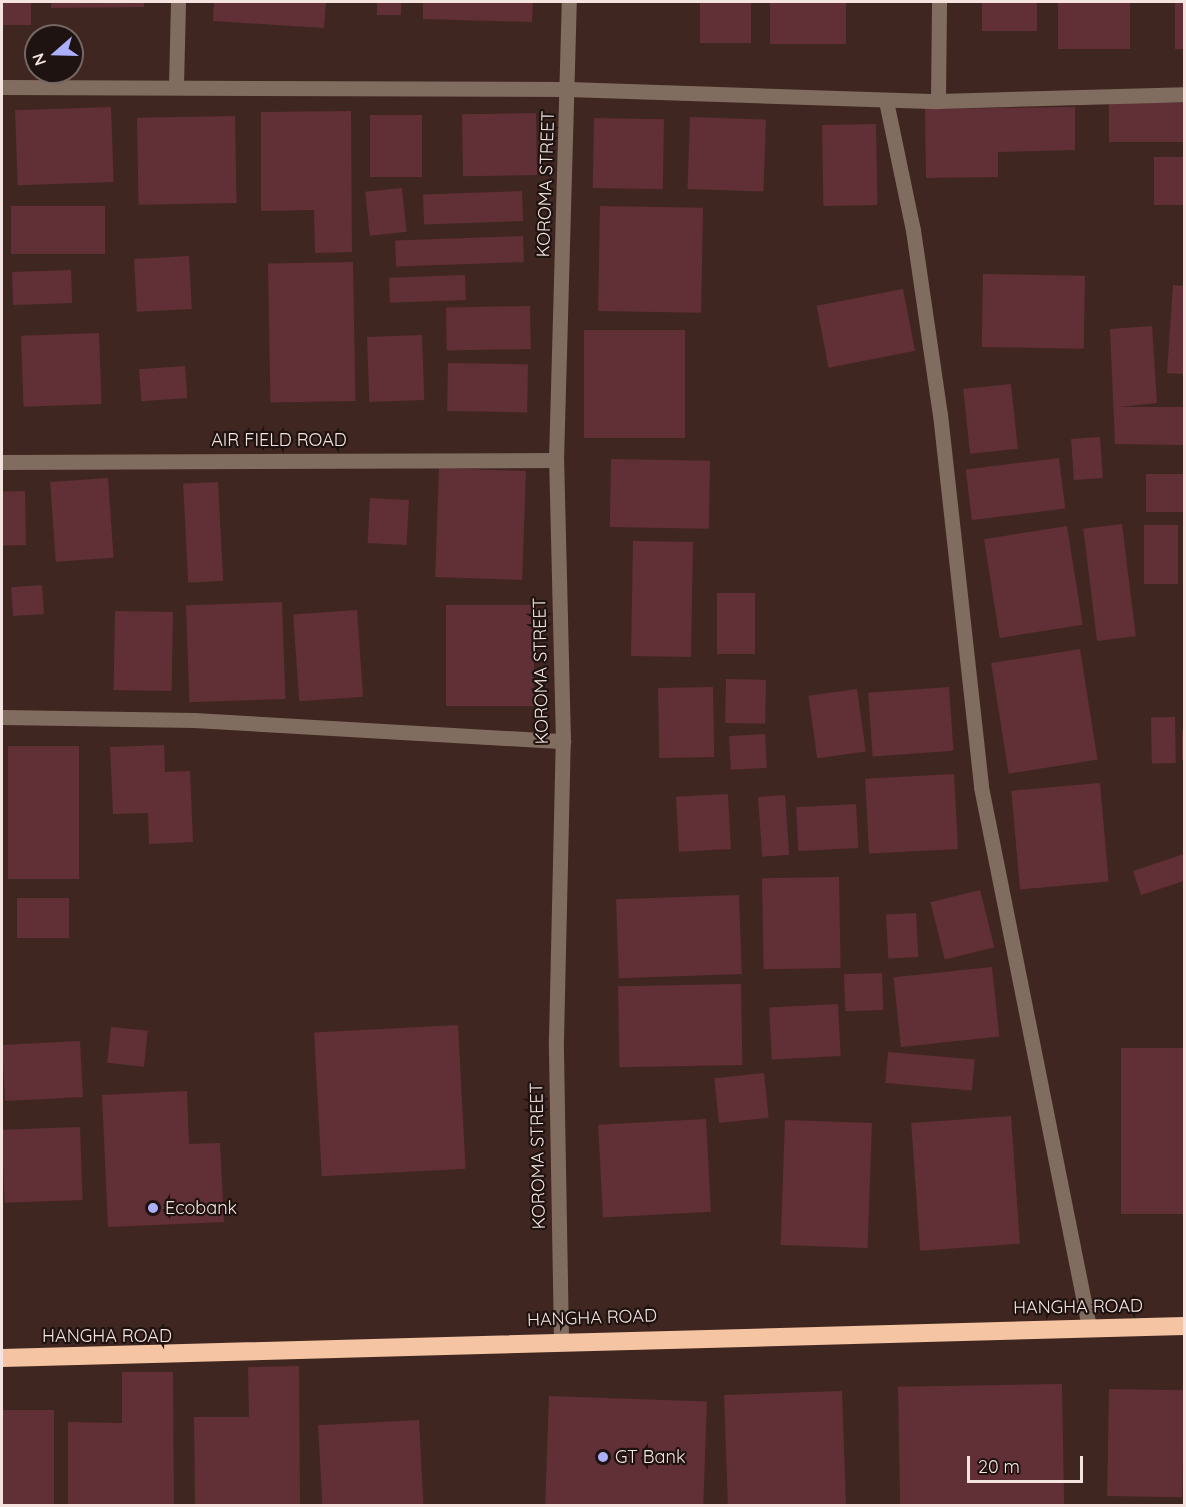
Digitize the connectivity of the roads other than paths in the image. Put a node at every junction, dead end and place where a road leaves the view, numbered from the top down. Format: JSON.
{"nodes":[{"id":1,"x":178,"y":2,"type":"edge"},
{"id":2,"x":569,"y":2,"type":"edge"},
{"id":3,"x":939,"y":2,"type":"edge"},
{"id":4,"x":177,"y":85,"type":"junction"},
{"id":5,"x":2,"y":87,"type":"edge"},
{"id":6,"x":568,"y":89,"type":"junction"},
{"id":7,"x":1185,"y":94,"type":"edge"},
{"id":8,"x":886,"y":101,"type":"junction"},
{"id":9,"x":938,"y":101,"type":"junction"},
{"id":10,"x":556,"y":460,"type":"junction"},
{"id":11,"x":2,"y":462,"type":"edge"},
{"id":12,"x":2,"y":717,"type":"edge"},
{"id":13,"x":563,"y":741,"type":"junction"},
{"id":14,"x":1185,"y":1326,"type":"edge"},
{"id":15,"x":1089,"y":1327,"type":"junction"},
{"id":16,"x":561,"y":1339,"type":"junction"},
{"id":17,"x":2,"y":1358,"type":"edge"}],
"edges":[{"from":1,"to":4,"type":"street"},
{"from":2,"to":6,"type":"street","name":"KOROMA STREET"},
{"from":3,"to":9,"type":"street"},
{"from":4,"to":5,"type":"street"},
{"from":4,"to":6,"type":"street"},
{"from":6,"to":8,"type":"street"},
{"from":6,"to":10,"type":"street","name":"KOROMA STREET"},
{"from":7,"to":9,"type":"street"},
{"from":8,"to":9,"type":"street"},
{"from":8,"to":15,"type":"street"},
{"from":10,"to":11,"type":"street","name":"AIR FIELD ROAD"},
{"from":10,"to":13,"type":"street","name":"KOROMA STREET"},
{"from":12,"to":13,"type":"street"},
{"from":13,"to":16,"type":"street","name":"KOROMA STREET"},
{"from":14,"to":15,"type":"highway","name":"HANGHA ROAD"},
{"from":15,"to":16,"type":"highway","name":"HANGHA ROAD"},
{"from":16,"to":17,"type":"highway","name":"HANGHA ROAD"}]}
